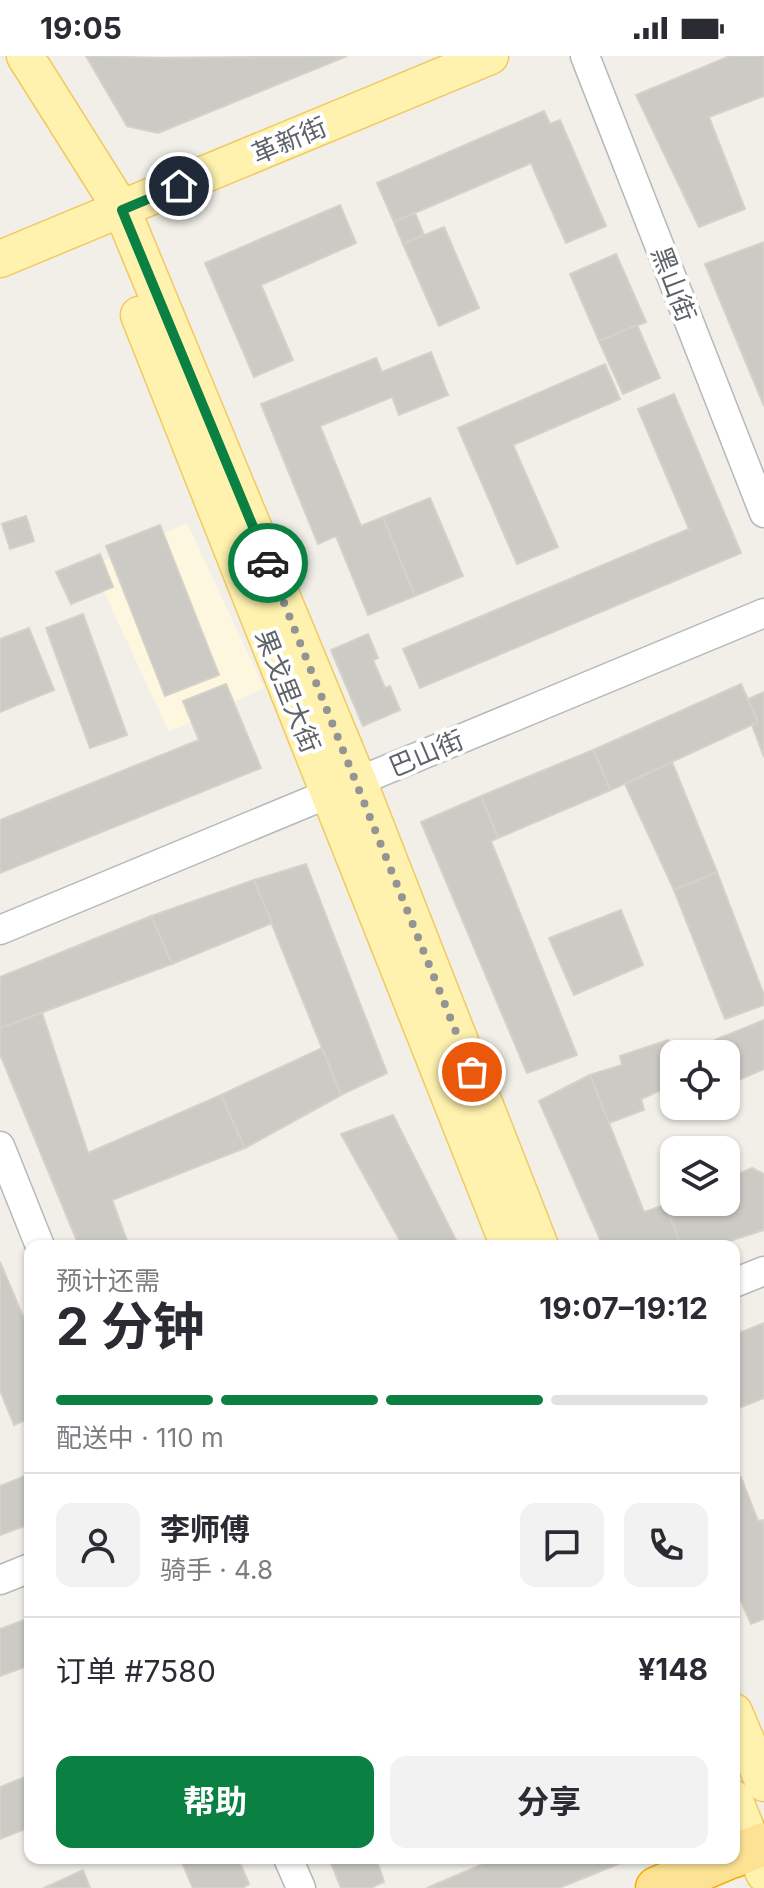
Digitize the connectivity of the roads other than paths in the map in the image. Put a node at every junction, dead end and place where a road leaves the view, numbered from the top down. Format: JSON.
{"nodes":[{"id":1,"x":25,"y":56,"type":"edge"},
{"id":2,"x":490,"y":56,"type":"edge"},
{"id":3,"x":585,"y":56,"type":"edge"},
{"id":4,"x":0,"y":63,"type":"edge"},
{"id":5,"x":112,"y":214,"type":"junction"},
{"id":6,"x":0,"y":259,"type":"edge"},
{"id":7,"x":764,"y":513,"type":"edge"},
{"id":8,"x":764,"y":613,"type":"edge"},
{"id":9,"x":344,"y":787,"type":"junction"},
{"id":10,"x":0,"y":930,"type":"edge"},
{"id":11,"x":0,"y":1146,"type":"edge"},
{"id":12,"x":38,"y":1240,"type":"edge"},
{"id":13,"x":507,"y":1240,"type":"edge"},
{"id":14,"x":537,"y":1240,"type":"edge"},
{"id":15,"x":764,"y":1271,"type":"edge"},
{"id":16,"x":740,"y":1281,"type":"edge"},
{"id":17,"x":24,"y":1570,"type":"edge"},
{"id":18,"x":0,"y":1580,"type":"edge"},
{"id":19,"x":740,"y":1726,"type":"edge"},
{"id":20,"x":764,"y":1783,"type":"edge"},
{"id":21,"x":740,"y":1821,"type":"edge"},
{"id":22,"x":749,"y":1855,"type":"edge"},
{"id":23,"x":291,"y":1864,"type":"edge"},
{"id":24,"x":724,"y":1864,"type":"edge"},
{"id":25,"x":301,"y":1888,"type":"edge"},
{"id":26,"x":657,"y":1888,"type":"edge"}],
"edges":[{"from":1,"to":5,"type":"main road","name":"果戈里大街"},
{"from":2,"to":5,"type":"main road","name":"革新街"},
{"from":3,"to":7,"type":"street","name":"黑山街"},
{"from":4,"to":5,"type":"main road","name":"果戈里大街"},
{"from":5,"to":6,"type":"main road","name":"革新街"},
{"from":5,"to":9,"type":"main road","name":"果戈里大街"},
{"from":8,"to":9,"type":"street","name":"巴山街"},
{"from":9,"to":10,"type":"street","name":"巴山街"},
{"from":9,"to":13,"type":"main road","name":"果戈里大街"},
{"from":9,"to":14,"type":"main road","name":"果戈里大街"},
{"from":11,"to":12,"type":"street"},
{"from":15,"to":16,"type":"street"},
{"from":17,"to":18,"type":"street"},
{"from":19,"to":20,"type":"main road"},
{"from":21,"to":22,"type":"main road"},
{"from":23,"to":25,"type":"street"},
{"from":24,"to":26,"type":"highway"}]}
